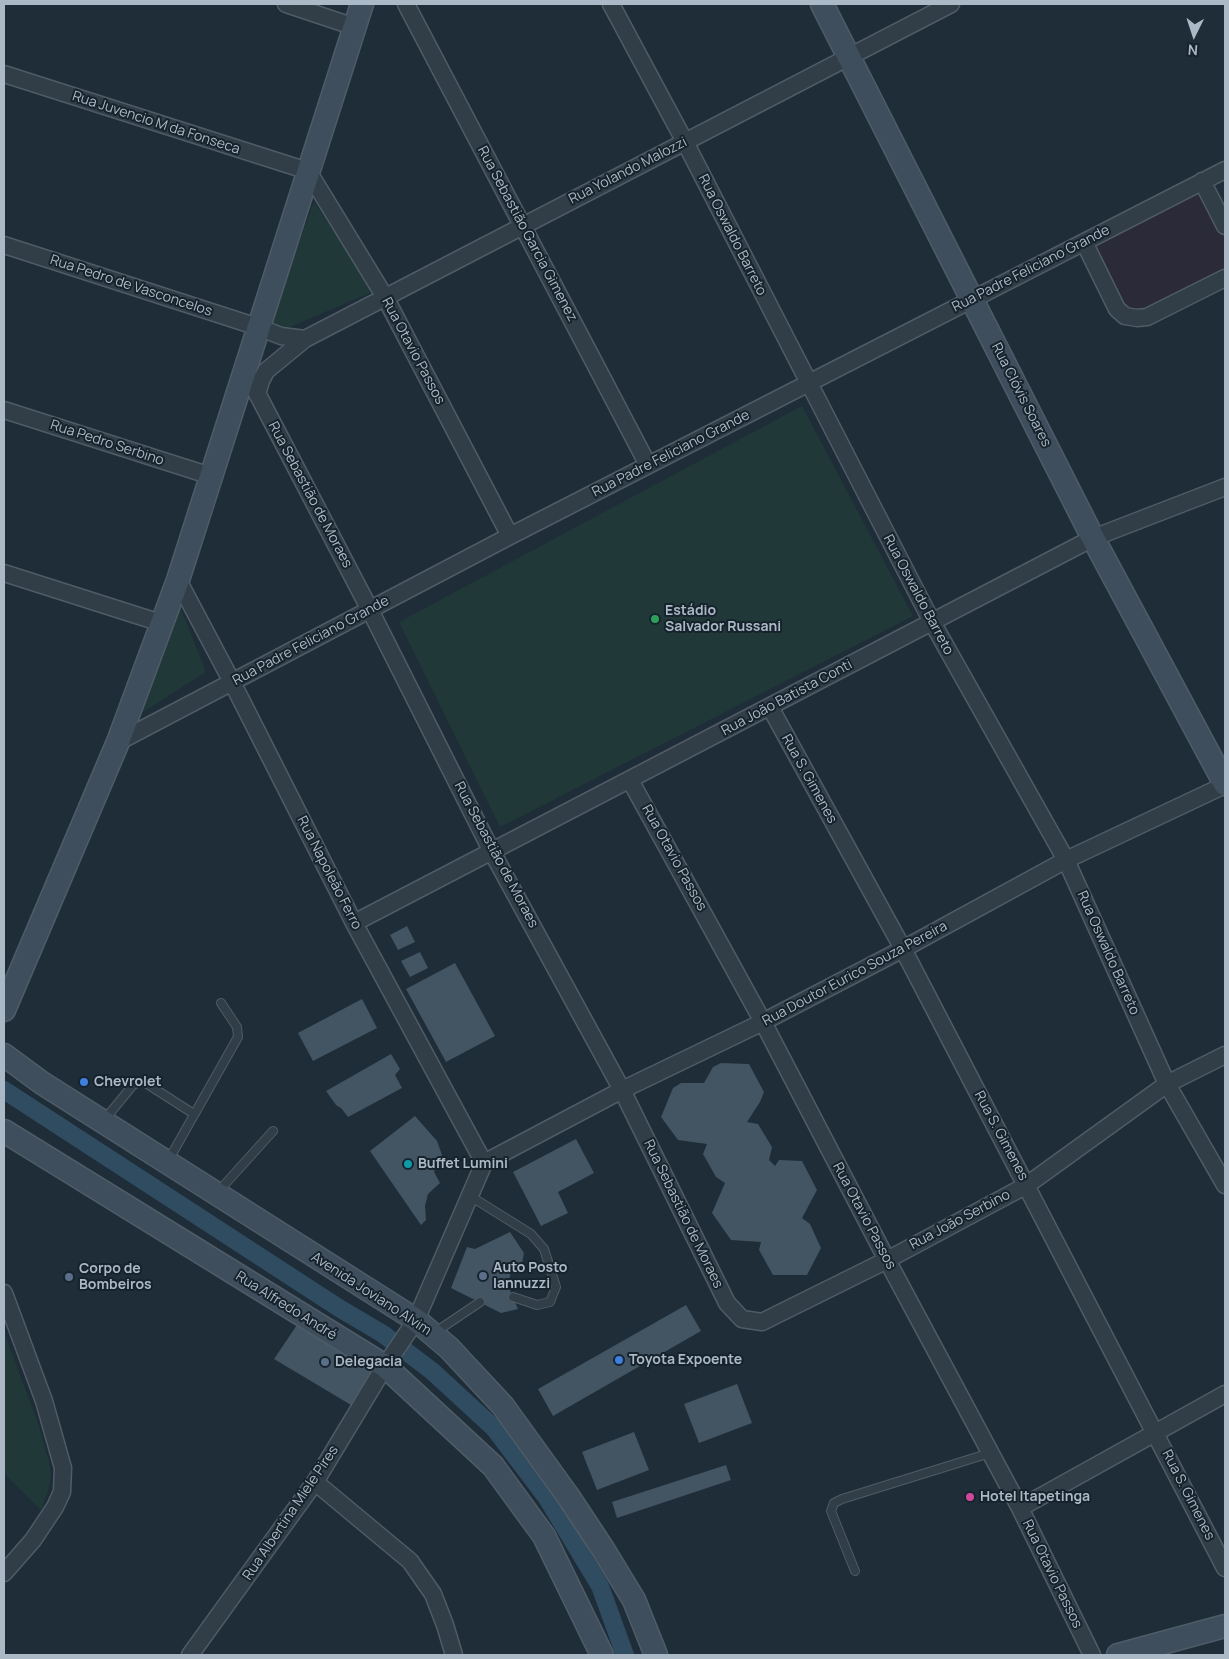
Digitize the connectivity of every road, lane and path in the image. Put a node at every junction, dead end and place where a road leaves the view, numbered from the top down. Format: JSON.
{"nodes":[{"id":1,"x":286,"y":4,"type":"edge"},
{"id":2,"x":406,"y":4,"type":"edge"},
{"id":3,"x":611,"y":4,"type":"edge"},
{"id":4,"x":822,"y":4,"type":"edge"},
{"id":5,"x":951,"y":4,"type":"edge"},
{"id":6,"x":362,"y":11,"type":"edge"},
{"id":7,"x":849,"y":56,"type":"junction"},
{"id":8,"x":4,"y":74,"type":"edge"},
{"id":9,"x":685,"y":142,"type":"junction"},
{"id":10,"x":1225,"y":170,"type":"edge"},
{"id":11,"x":308,"y":171,"type":"junction"},
{"id":12,"x":1202,"y":181,"type":"junction"},
{"id":13,"x":522,"y":225,"type":"junction"},
{"id":14,"x":1225,"y":226,"type":"edge"},
{"id":15,"x":1084,"y":242,"type":"junction"},
{"id":16,"x":4,"y":246,"type":"edge"},
{"id":17,"x":1225,"y":278,"type":"edge"},
{"id":18,"x":385,"y":297,"type":"junction"},
{"id":19,"x":972,"y":298,"type":"junction"},
{"id":20,"x":258,"y":328,"type":"junction"},
{"id":21,"x":305,"y":339,"type":"junction"},
{"id":22,"x":245,"y":370,"type":"junction"},
{"id":23,"x":808,"y":384,"type":"junction"},
{"id":24,"x":257,"y":394,"type":"junction"},
{"id":25,"x":4,"y":410,"type":"edge"},
{"id":26,"x":648,"y":465,"type":"junction"},
{"id":27,"x":211,"y":476,"type":"junction"},
{"id":28,"x":1225,"y":487,"type":"edge"},
{"id":29,"x":510,"y":536,"type":"junction"},
{"id":30,"x":1093,"y":538,"type":"junction"},
{"id":31,"x":4,"y":573,"type":"edge"},
{"id":32,"x":178,"y":580,"type":"junction"},
{"id":33,"x":370,"y":610,"type":"junction"},
{"id":34,"x":932,"y":622,"type":"junction"},
{"id":35,"x":161,"y":623,"type":"junction"},
{"id":36,"x":232,"y":682,"type":"junction"},
{"id":37,"x":770,"y":707,"type":"junction"},
{"id":38,"x":118,"y":742,"type":"junction"},
{"id":39,"x":630,"y":780,"type":"junction"},
{"id":40,"x":1225,"y":784,"type":"edge"},
{"id":41,"x":492,"y":852,"type":"junction"},
{"id":42,"x":1066,"y":860,"type":"junction"},
{"id":43,"x":354,"y":924,"type":"junction"},
{"id":44,"x":903,"y":949,"type":"junction"},
{"id":45,"x":221,"y":1004,"type":"dead end"},
{"id":46,"x":4,"y":1010,"type":"edge"},
{"id":47,"x":763,"y":1022,"type":"junction"},
{"id":48,"x":4,"y":1039,"type":"edge"},
{"id":49,"x":1225,"y":1055,"type":"edge"},
{"id":50,"x":10,"y":1060,"type":"edge"},
{"id":51,"x":1167,"y":1084,"type":"junction"},
{"id":52,"x":622,"y":1090,"type":"junction"},
{"id":53,"x":194,"y":1114,"type":"junction"},
{"id":54,"x":103,"y":1122,"type":"junction"},
{"id":55,"x":4,"y":1131,"type":"edge"},
{"id":56,"x":274,"y":1131,"type":"dead end"},
{"id":57,"x":167,"y":1162,"type":"junction"},
{"id":58,"x":484,"y":1163,"type":"junction"},
{"id":59,"x":1027,"y":1185,"type":"junction"},
{"id":60,"x":1225,"y":1185,"type":"edge"},
{"id":61,"x":216,"y":1194,"type":"junction"},
{"id":62,"x":470,"y":1196,"type":"junction"},
{"id":63,"x":886,"y":1260,"type":"junction"},
{"id":64,"x":4,"y":1293,"type":"edge"},
{"id":65,"x":513,"y":1297,"type":"dead end"},
{"id":66,"x":480,"y":1302,"type":"dead end"},
{"id":67,"x":762,"y":1322,"type":"joint"},
{"id":68,"x":418,"y":1329,"type":"junction"},
{"id":69,"x":387,"y":1363,"type":"junction"},
{"id":70,"x":1225,"y":1394,"type":"edge"},
{"id":71,"x":1155,"y":1431,"type":"junction"},
{"id":72,"x":990,"y":1453,"type":"junction"},
{"id":73,"x":314,"y":1482,"type":"junction"},
{"id":74,"x":1020,"y":1508,"type":"junction"},
{"id":75,"x":1225,"y":1568,"type":"edge"},
{"id":76,"x":855,"y":1571,"type":"dead end"},
{"id":77,"x":4,"y":1573,"type":"edge"},
{"id":78,"x":1225,"y":1626,"type":"edge"},
{"id":79,"x":1127,"y":1654,"type":"edge"},
{"id":80,"x":190,"y":1655,"type":"edge"},
{"id":81,"x":454,"y":1655,"type":"edge"},
{"id":82,"x":602,"y":1655,"type":"edge"},
{"id":83,"x":656,"y":1655,"type":"edge"},
{"id":84,"x":1092,"y":1655,"type":"edge"}],
"edges":[{"from":1,"to":6,"type":"street"},
{"from":2,"to":13,"type":"street","name":"Rua Sebastião Garcia Gimenez"},
{"from":3,"to":9,"type":"street","name":"Rua Oswaldo Barreto"},
{"from":4,"to":7,"type":"main road","name":"Rua Clóvis Soares"},
{"from":5,"to":7,"type":"street","name":"Rua Yolando Malozzi"},
{"from":6,"to":11,"type":"main road"},
{"from":7,"to":9,"type":"street","name":"Rua Yolando Malozzi"},
{"from":7,"to":19,"type":"main road","name":"Rua Clóvis Soares"},
{"from":8,"to":11,"type":"street","name":"Rua Juvencio M da Fonseca"},
{"from":9,"to":13,"type":"street","name":"Rua Yolando Malozzi"},
{"from":9,"to":23,"type":"street","name":"Rua Oswaldo Barreto"},
{"from":10,"to":12,"type":"street","name":"Rua Padre Feliciano Grande"},
{"from":11,"to":18,"type":"street","name":"Rua Otavio Passos"},
{"from":11,"to":20,"type":"main road"},
{"from":12,"to":14,"type":"street"},
{"from":12,"to":15,"type":"street","name":"Rua Padre Feliciano Grande"},
{"from":13,"to":18,"type":"street","name":"Rua Yolando Malozzi"},
{"from":13,"to":26,"type":"street","name":"Rua Sebastião Garcia Gimenez"},
{"from":15,"to":17,"type":"street"},
{"from":15,"to":19,"type":"street","name":"Rua Padre Feliciano Grande"},
{"from":16,"to":20,"type":"street","name":"Rua Pedro de Vasconcelos"},
{"from":18,"to":21,"type":"street","name":"Rua Yolando Malozzi"},
{"from":18,"to":29,"type":"street","name":"Rua Otavio Passos"},
{"from":19,"to":23,"type":"street","name":"Rua Padre Feliciano Grande"},
{"from":19,"to":30,"type":"main road","name":"Rua Clóvis Soares"},
{"from":20,"to":21,"type":"street"},
{"from":20,"to":22,"type":"main road"},
{"from":21,"to":24,"type":"street","name":"Rua Yolando Malozzi"},
{"from":22,"to":24,"type":"street","name":"Rua Sebastião de Moraes"},
{"from":22,"to":27,"type":"main road"},
{"from":23,"to":26,"type":"street","name":"Rua Padre Feliciano Grande"},
{"from":23,"to":34,"type":"street","name":"Rua Oswaldo Barreto"},
{"from":24,"to":33,"type":"street","name":"Rua Sebastião de Moraes"},
{"from":25,"to":27,"type":"street","name":"Rua Pedro Serbino"},
{"from":26,"to":29,"type":"street","name":"Rua Padre Feliciano Grande"},
{"from":27,"to":32,"type":"main road"},
{"from":28,"to":30,"type":"street","name":"Rua João Batista Conti"},
{"from":29,"to":33,"type":"street","name":"Rua Padre Feliciano Grande"},
{"from":30,"to":34,"type":"street","name":"Rua João Batista Conti"},
{"from":30,"to":40,"type":"main road","name":"Rua Clóvis Soares"},
{"from":31,"to":35,"type":"street"},
{"from":32,"to":35,"type":"main road"},
{"from":32,"to":36,"type":"street","name":"Rua Napoleão Ferro"},
{"from":33,"to":36,"type":"street","name":"Rua Padre Feliciano Grande"},
{"from":33,"to":41,"type":"street","name":"Rua Sebastião de Moraes"},
{"from":34,"to":37,"type":"street","name":"Rua João Batista Conti"},
{"from":34,"to":42,"type":"street","name":"Rua Oswaldo Barreto"},
{"from":35,"to":38,"type":"main road"},
{"from":36,"to":38,"type":"street","name":"Rua Padre Feliciano Grande"},
{"from":36,"to":43,"type":"street","name":"Rua Napoleão Ferro"},
{"from":37,"to":39,"type":"street","name":"Rua João Batista Conti"},
{"from":37,"to":44,"type":"street","name":"Rua S. Gimenes"},
{"from":38,"to":46,"type":"main road"},
{"from":39,"to":41,"type":"street","name":"Rua João Batista Conti"},
{"from":39,"to":47,"type":"street","name":"Rua Otavio Passos"},
{"from":40,"to":42,"type":"street","name":"Rua Doutor Eurico Souza Pereira"},
{"from":41,"to":43,"type":"street","name":"Rua João Batista Conti"},
{"from":41,"to":52,"type":"street","name":"Rua Sebastião de Moraes"},
{"from":42,"to":44,"type":"street","name":"Rua Doutor Eurico Souza Pereira"},
{"from":42,"to":51,"type":"street","name":"Rua Oswaldo Barreto"},
{"from":43,"to":58,"type":"street","name":"Rua Napoleão Ferro"},
{"from":44,"to":47,"type":"street","name":"Rua Doutor Eurico Souza Pereira"},
{"from":44,"to":59,"type":"street","name":"Rua S. Gimenes"},
{"from":45,"to":53,"type":"lane"},
{"from":47,"to":52,"type":"street","name":"Rua Doutor Eurico Souza Pereira"},
{"from":47,"to":63,"type":"street","name":"Rua Otavio Passos"},
{"from":48,"to":50,"type":"main road"},
{"from":49,"to":51,"type":"street","name":"Rua João Serbino"},
{"from":50,"to":54,"type":"main road","name":"Avenida Joviano Alvim"},
{"from":51,"to":59,"type":"street","name":"Rua João Serbino"},
{"from":51,"to":60,"type":"street","name":"Rua Oswaldo Barreto"},
{"from":52,"to":58,"type":"street","name":"Rua Doutor Eurico Souza Pereira"},
{"from":52,"to":67,"type":"street","name":"Rua Sebastião de Moraes"},
{"from":53,"to":54,"type":"lane"},
{"from":53,"to":57,"type":"lane"},
{"from":54,"to":57,"type":"main road","name":"Avenida Joviano Alvim"},
{"from":55,"to":69,"type":"main road","name":"Rua Alfredo André"},
{"from":56,"to":61,"type":"lane"},
{"from":57,"to":61,"type":"main road","name":"Avenida Joviano Alvim"},
{"from":58,"to":62,"type":"street","name":"Rua Albertina Miele Pires"},
{"from":59,"to":63,"type":"street","name":"Rua João Serbino"},
{"from":59,"to":71,"type":"street","name":"Rua S. Gimenes"},
{"from":61,"to":68,"type":"main road","name":"Avenida Joviano Alvim"},
{"from":62,"to":65,"type":"lane"},
{"from":62,"to":68,"type":"street","name":"Rua Albertina Miele Pires"},
{"from":63,"to":67,"type":"street","name":"Rua João Serbino"},
{"from":63,"to":72,"type":"street","name":"Rua Otavio Passos"},
{"from":64,"to":77,"type":"street"},
{"from":66,"to":68,"type":"lane"},
{"from":68,"to":69,"type":"street","name":"Rua Albertina Miele Pires"},
{"from":68,"to":83,"type":"main road","name":"Avenida Joviano Alvim"},
{"from":69,"to":73,"type":"street","name":"Rua Albertina Miele Pires"},
{"from":69,"to":82,"type":"main road","name":"Rua Alfredo André"},
{"from":70,"to":71,"type":"street"},
{"from":71,"to":74,"type":"street"},
{"from":71,"to":75,"type":"street","name":"Rua S. Gimenes"},
{"from":72,"to":74,"type":"street","name":"Rua Otavio Passos"},
{"from":72,"to":76,"type":"lane"},
{"from":73,"to":80,"type":"street","name":"Rua Albertina Miele Pires"},
{"from":73,"to":81,"type":"street"},
{"from":74,"to":84,"type":"street","name":"Rua Otavio Passos"},
{"from":78,"to":79,"type":"main road"}]}
